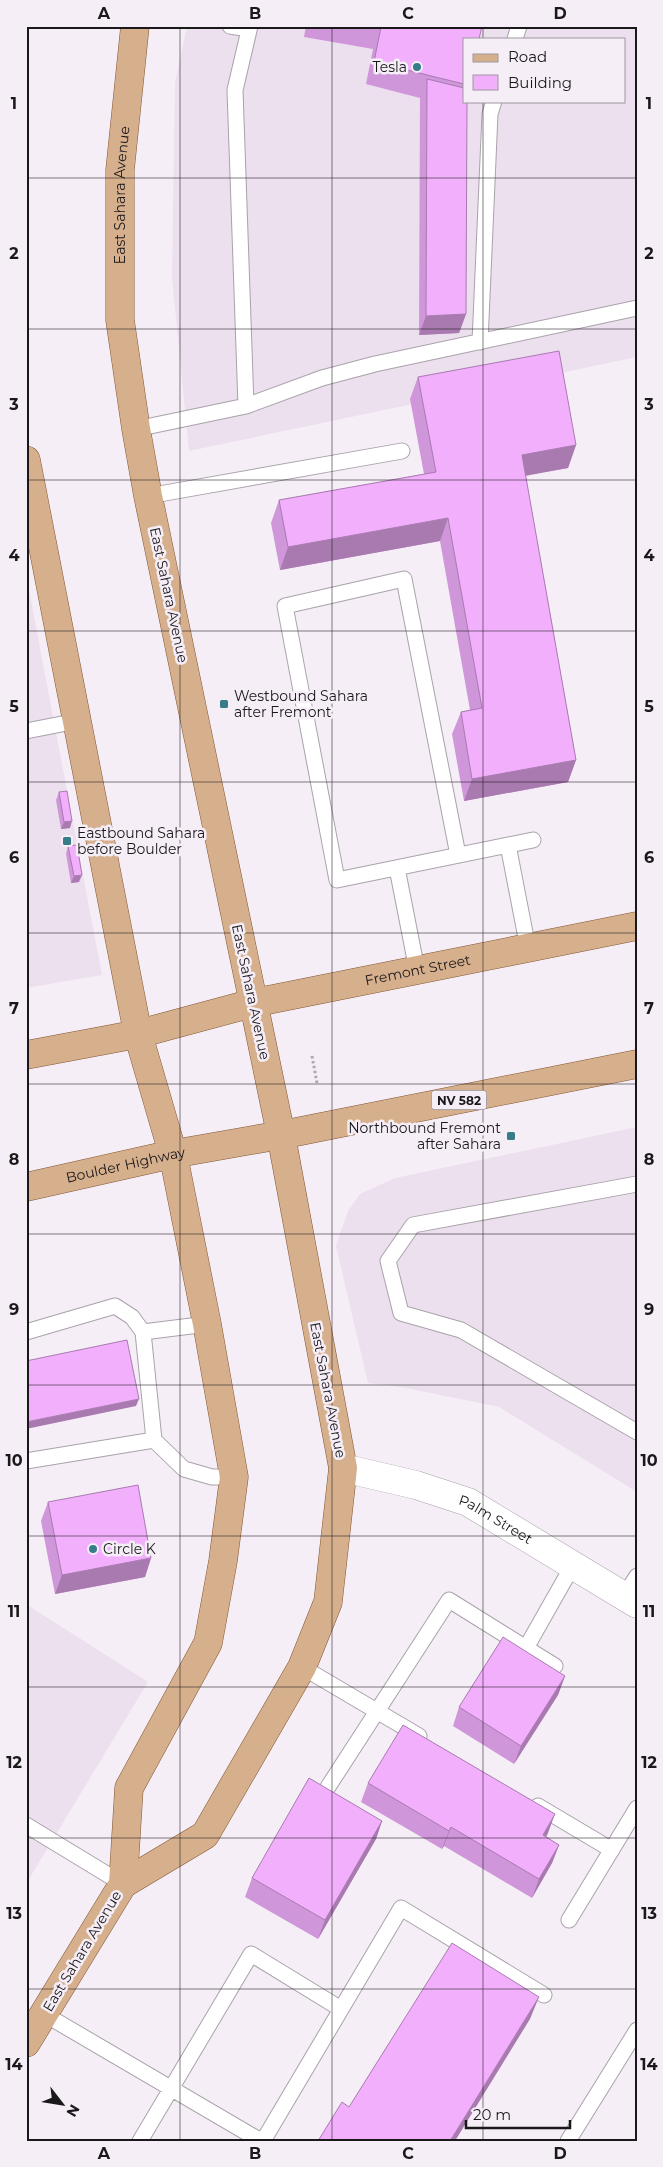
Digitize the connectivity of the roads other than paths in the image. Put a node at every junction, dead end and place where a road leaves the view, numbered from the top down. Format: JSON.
{"nodes":[{"id":1,"x":135,"y":26,"type":"edge"},
{"id":2,"x":230,"y":26,"type":"edge"},
{"id":3,"x":519,"y":26,"type":"edge"},
{"id":4,"x":250,"y":28,"type":"edge"},
{"id":5,"x":514,"y":38,"type":"edge"},
{"id":6,"x":494,"y":102,"type":"edge"},
{"id":7,"x":637,"y":308,"type":"edge"},
{"id":8,"x":480,"y":342,"type":"junction"},
{"id":9,"x":246,"y":406,"type":"junction"},
{"id":10,"x":136,"y":429,"type":"junction"},
{"id":11,"x":402,"y":451,"type":"dead end"},
{"id":12,"x":26,"y":460,"type":"edge"},
{"id":13,"x":148,"y":496,"type":"junction"},
{"id":14,"x":76,"y":721,"type":"junction"},
{"id":15,"x":26,"y":731,"type":"edge"},
{"id":16,"x":533,"y":840,"type":"dead end"},
{"id":17,"x":508,"y":845,"type":"junction"},
{"id":18,"x":458,"y":856,"type":"junction"},
{"id":19,"x":397,"y":868,"type":"junction"},
{"id":20,"x":637,"y":926,"type":"edge"},
{"id":21,"x":528,"y":948,"type":"junction"},
{"id":22,"x":417,"y":970,"type":"junction"},
{"id":23,"x":252,"y":1003,"type":"junction"},
{"id":24,"x":138,"y":1034,"type":"junction"},
{"id":25,"x":26,"y":1055,"type":"edge"},
{"id":26,"x":637,"y":1064,"type":"edge"},
{"id":27,"x":281,"y":1135,"type":"junction"},
{"id":28,"x":173,"y":1154,"type":"junction"},
{"id":29,"x":637,"y":1184,"type":"edge"},
{"id":30,"x":26,"y":1187,"type":"edge"},
{"id":31,"x":207,"y":1324,"type":"junction"},
{"id":32,"x":26,"y":1332,"type":"edge"},
{"id":33,"x":143,"y":1332,"type":"junction"},
{"id":34,"x":637,"y":1432,"type":"edge"},
{"id":35,"x":154,"y":1440,"type":"junction"},
{"id":36,"x":26,"y":1461,"type":"edge"},
{"id":37,"x":342,"y":1468,"type":"junction"},
{"id":38,"x":234,"y":1476,"type":"junction"},
{"id":39,"x":573,"y":1565,"type":"junction"},
{"id":40,"x":632,"y":1592,"type":"edge"},
{"id":41,"x":526,"y":1648,"type":"junction"},
{"id":42,"x":555,"y":1666,"type":"dead end"},
{"id":43,"x":302,"y":1668,"type":"junction"},
{"id":44,"x":378,"y":1712,"type":"junction"},
{"id":45,"x":428,"y":1741,"type":"edge"},
{"id":46,"x":328,"y":1787,"type":"edge"},
{"id":47,"x":528,"y":1800,"type":"edge"},
{"id":48,"x":637,"y":1808,"type":"edge"},
{"id":49,"x":26,"y":1825,"type":"edge"},
{"id":50,"x":612,"y":1850,"type":"junction"},
{"id":51,"x":123,"y":1884,"type":"junction"},
{"id":52,"x":569,"y":1920,"type":"dead end"},
{"id":53,"x":544,"y":1995,"type":"dead end"},
{"id":54,"x":341,"y":2009,"type":"junction"},
{"id":55,"x":44,"y":2014,"type":"junction"},
{"id":56,"x":637,"y":2030,"type":"edge"},
{"id":57,"x":26,"y":2043,"type":"edge"},
{"id":58,"x":171,"y":2088,"type":"junction"},
{"id":59,"x":140,"y":2141,"type":"edge"},
{"id":60,"x":262,"y":2141,"type":"edge"},
{"id":61,"x":568,"y":2141,"type":"edge"}],
"edges":[{"from":1,"to":10,"type":"main road","name":"East Sahara Avenue"},
{"from":2,"to":4,"type":"lane"},
{"from":3,"to":5,"type":"lane"},
{"from":4,"to":9,"type":"lane"},
{"from":6,"to":8,"type":"lane"},
{"from":7,"to":8,"type":"lane"},
{"from":8,"to":9,"type":"lane"},
{"from":9,"to":10,"type":"lane"},
{"from":10,"to":13,"type":"main road","name":"East Sahara Avenue"},
{"from":11,"to":13,"type":"lane"},
{"from":12,"to":14,"type":"main road","name":"East Sahara Avenue"},
{"from":13,"to":23,"type":"main road","name":"East Sahara Avenue"},
{"from":14,"to":15,"type":"lane"},
{"from":14,"to":24,"type":"main road","name":"East Sahara Avenue"},
{"from":16,"to":17,"type":"lane"},
{"from":17,"to":18,"type":"lane"},
{"from":17,"to":21,"type":"lane"},
{"from":18,"to":19,"type":"lane"},
{"from":18,"to":19,"type":"lane"},
{"from":19,"to":22,"type":"lane"},
{"from":20,"to":21,"type":"main road","name":"Fremont Street"},
{"from":21,"to":22,"type":"main road","name":"Fremont Street"},
{"from":22,"to":23,"type":"main road","name":"Fremont Street"},
{"from":23,"to":24,"type":"main road","name":"Fremont Street"},
{"from":23,"to":27,"type":"main road","name":"East Sahara Avenue"},
{"from":24,"to":25,"type":"main road"},
{"from":24,"to":28,"type":"main road","name":"East Sahara Avenue"},
{"from":26,"to":27,"type":"main road","number":"NV 582"},
{"from":27,"to":28,"type":"main road","name":"Boulder Highway","number":"NV 582"},
{"from":27,"to":37,"type":"main road","name":"East Sahara Avenue"},
{"from":28,"to":30,"type":"main road","name":"Boulder Highway","number":"NV 582"},
{"from":28,"to":31,"type":"main road","name":"East Sahara Avenue"},
{"from":29,"to":34,"type":"lane"},
{"from":31,"to":33,"type":"lane"},
{"from":31,"to":38,"type":"main road","name":"East Sahara Avenue"},
{"from":32,"to":33,"type":"lane"},
{"from":33,"to":35,"type":"lane"},
{"from":35,"to":36,"type":"lane"},
{"from":35,"to":38,"type":"lane"},
{"from":37,"to":39,"type":"street","name":"Palm Street"},
{"from":37,"to":43,"type":"main road","name":"East Sahara Avenue"},
{"from":38,"to":51,"type":"main road","name":"East Sahara Avenue"},
{"from":39,"to":40,"type":"street","name":"Palm Street"},
{"from":39,"to":41,"type":"lane"},
{"from":41,"to":42,"type":"lane"},
{"from":41,"to":44,"type":"lane"},
{"from":43,"to":44,"type":"lane"},
{"from":43,"to":51,"type":"main road","name":"East Sahara Avenue"},
{"from":44,"to":45,"type":"lane"},
{"from":44,"to":46,"type":"lane"},
{"from":47,"to":50,"type":"lane"},
{"from":48,"to":50,"type":"lane"},
{"from":49,"to":51,"type":"lane"},
{"from":50,"to":52,"type":"lane"},
{"from":51,"to":55,"type":"main road","name":"East Sahara Avenue"},
{"from":53,"to":54,"type":"lane"},
{"from":54,"to":58,"type":"lane"},
{"from":54,"to":60,"type":"lane"},
{"from":55,"to":57,"type":"main road","name":"East Sahara Avenue"},
{"from":55,"to":58,"type":"lane"},
{"from":56,"to":61,"type":"lane"},
{"from":58,"to":59,"type":"lane"},
{"from":58,"to":60,"type":"lane"}]}
